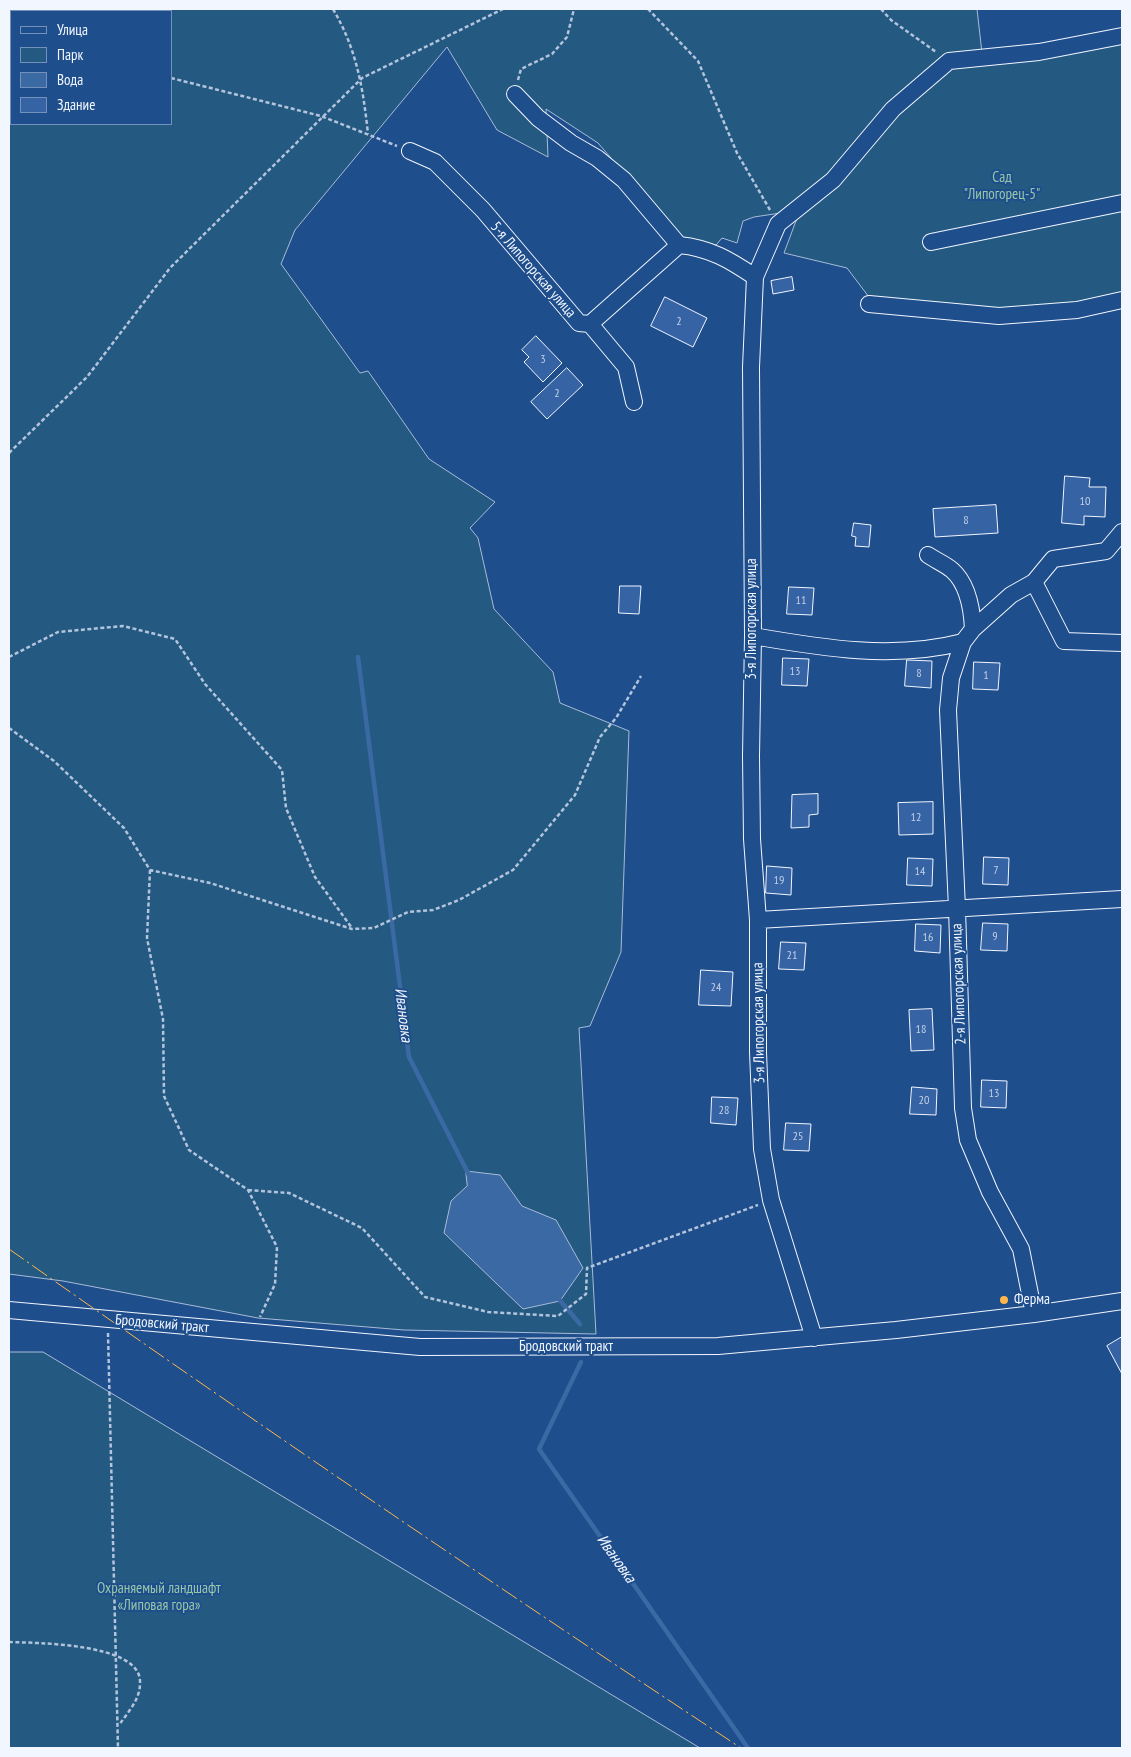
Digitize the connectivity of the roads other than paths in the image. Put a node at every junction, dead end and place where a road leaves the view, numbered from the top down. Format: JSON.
{"nodes":[{"id":1,"x":1122,"y":36,"type":"edge"},
{"id":2,"x":515,"y":94,"type":"road end"},
{"id":3,"x":410,"y":151,"type":"road end"},
{"id":4,"x":1122,"y":203,"type":"edge"},
{"id":5,"x":932,"y":242,"type":"dead end"},
{"id":6,"x":679,"y":245,"type":"junction"},
{"id":7,"x":755,"y":277,"type":"junction"},
{"id":8,"x":1122,"y":300,"type":"edge"},
{"id":9,"x":869,"y":304,"type":"dead end"},
{"id":10,"x":590,"y":324,"type":"junction"},
{"id":11,"x":634,"y":402,"type":"dead end"},
{"id":12,"x":1122,"y":532,"type":"edge"},
{"id":13,"x":928,"y":555,"type":"dead end"},
{"id":14,"x":1034,"y":582,"type":"junction"},
{"id":15,"x":973,"y":629,"type":"junction"},
{"id":16,"x":753,"y":636,"type":"junction"},
{"id":17,"x":963,"y":642,"type":"junction"},
{"id":18,"x":1122,"y":643,"type":"edge"},
{"id":19,"x":1122,"y":899,"type":"edge"},
{"id":20,"x":957,"y":908,"type":"junction"},
{"id":21,"x":758,"y":920,"type":"junction"},
{"id":22,"x":1122,"y":1301,"type":"edge"},
{"id":23,"x":9,"y":1310,"type":"edge"},
{"id":24,"x":1034,"y":1314,"type":"junction"},
{"id":25,"x":814,"y":1338,"type":"junction"}],
"edges":[{"from":1,"to":7,"type":"street","name":"3-я Липогорская улица"},
{"from":2,"to":6,"type":"street"},
{"from":3,"to":10,"type":"street","name":"5-я Липогорская улица"},
{"from":4,"to":5,"type":"street"},
{"from":6,"to":7,"type":"street"},
{"from":6,"to":10,"type":"street"},
{"from":7,"to":16,"type":"street","name":"3-я Липогорская улица"},
{"from":8,"to":9,"type":"street"},
{"from":10,"to":11,"type":"street","name":"5-я Липогорская улица"},
{"from":12,"to":14,"type":"street"},
{"from":13,"to":15,"type":"street"},
{"from":14,"to":15,"type":"street"},
{"from":14,"to":18,"type":"street"},
{"from":15,"to":17,"type":"street"},
{"from":16,"to":17,"type":"street"},
{"from":16,"to":21,"type":"street","name":"3-я Липогорская улица"},
{"from":17,"to":20,"type":"street","name":"2-я Липогорская улица"},
{"from":19,"to":20,"type":"street"},
{"from":20,"to":21,"type":"street"},
{"from":20,"to":24,"type":"street","name":"2-я Липогорская улица"},
{"from":21,"to":25,"type":"street","name":"3-я Липогорская улица"},
{"from":22,"to":24,"type":"street","name":"Бродовский тракт"},
{"from":23,"to":25,"type":"street","name":"Бродовский тракт"},
{"from":24,"to":25,"type":"street","name":"Бродовский тракт"}]}
